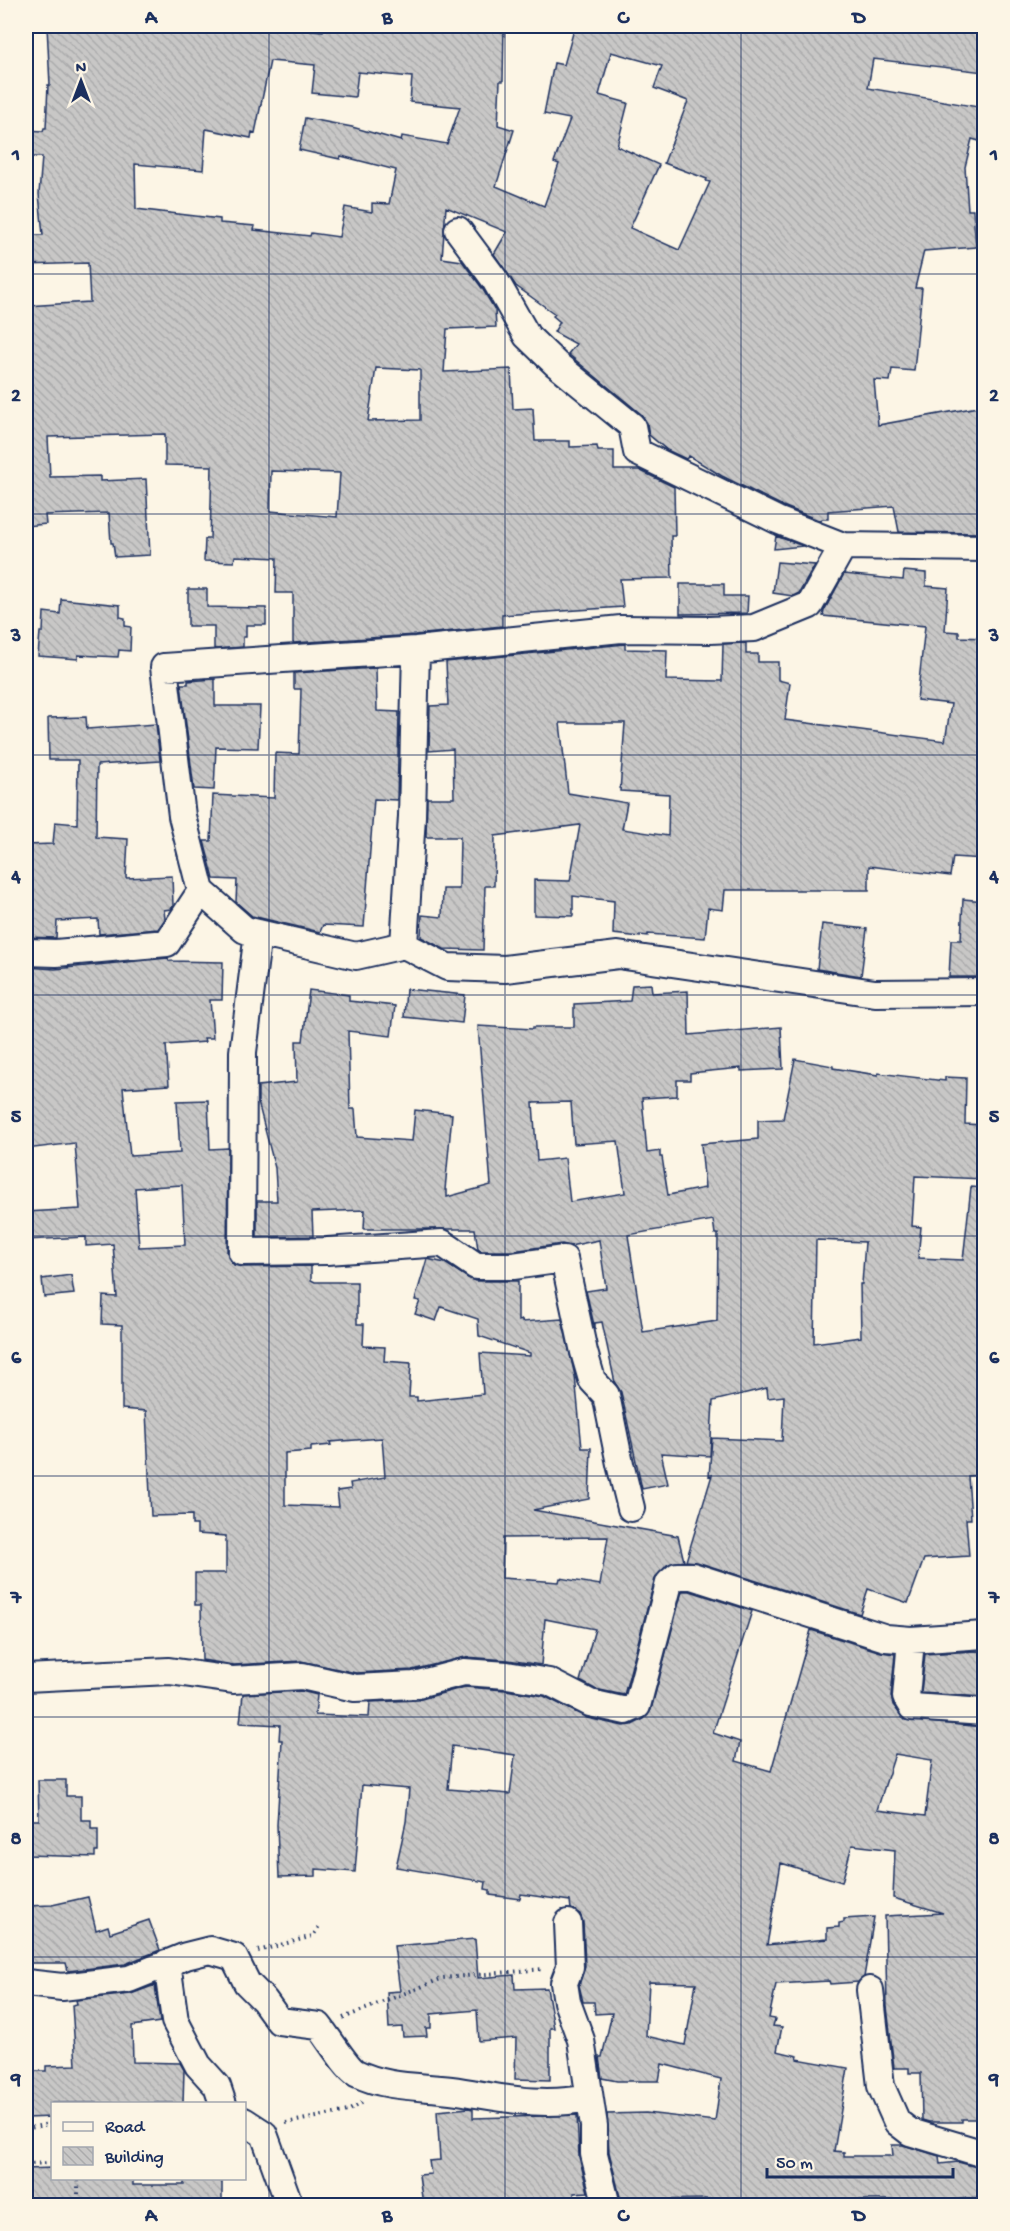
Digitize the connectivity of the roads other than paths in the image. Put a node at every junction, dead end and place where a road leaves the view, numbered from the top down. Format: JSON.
{"nodes":[{"id":1,"x":458,"y":230,"type":"dead end"},
{"id":2,"x":843,"y":546,"type":"junction"},
{"id":3,"x":984,"y":548,"type":"edge"},
{"id":4,"x":416,"y":650,"type":"junction"},
{"id":5,"x":201,"y":891,"type":"junction"},
{"id":6,"x":258,"y":933,"type":"junction"},
{"id":7,"x":404,"y":945,"type":"junction"},
{"id":8,"x":26,"y":952,"type":"edge"},
{"id":9,"x":984,"y":992,"type":"edge"},
{"id":10,"x":631,"y":1508,"type":"dead end"},
{"id":11,"x":984,"y":1635,"type":"edge"},
{"id":12,"x":910,"y":1640,"type":"junction"},
{"id":13,"x":26,"y":1678,"type":"edge"},
{"id":14,"x":984,"y":1712,"type":"edge"},
{"id":15,"x":568,"y":1923,"type":"dead end"},
{"id":16,"x":167,"y":1963,"type":"junction"},
{"id":17,"x":26,"y":1983,"type":"edge"},
{"id":18,"x":870,"y":1990,"type":"dead end"},
{"id":19,"x":588,"y":2098,"type":"junction"},
{"id":20,"x":223,"y":2102,"type":"edge"},
{"id":21,"x":254,"y":2127,"type":"edge"},
{"id":22,"x":984,"y":2154,"type":"edge"},
{"id":23,"x":290,"y":2205,"type":"edge"},
{"id":24,"x":607,"y":2205,"type":"edge"}],
"edges":[{"from":1,"to":2,"type":"street"},
{"from":2,"to":3,"type":"street"},
{"from":2,"to":4,"type":"street"},
{"from":4,"to":5,"type":"street"},
{"from":4,"to":7,"type":"street"},
{"from":5,"to":6,"type":"street"},
{"from":5,"to":8,"type":"street"},
{"from":6,"to":7,"type":"street"},
{"from":6,"to":10,"type":"street"},
{"from":7,"to":9,"type":"street"},
{"from":11,"to":12,"type":"street"},
{"from":12,"to":13,"type":"street"},
{"from":12,"to":14,"type":"street"},
{"from":15,"to":19,"type":"street"},
{"from":16,"to":17,"type":"street"},
{"from":16,"to":19,"type":"street"},
{"from":16,"to":20,"type":"street"},
{"from":18,"to":22,"type":"street"},
{"from":19,"to":24,"type":"street"},
{"from":21,"to":23,"type":"street"}]}
